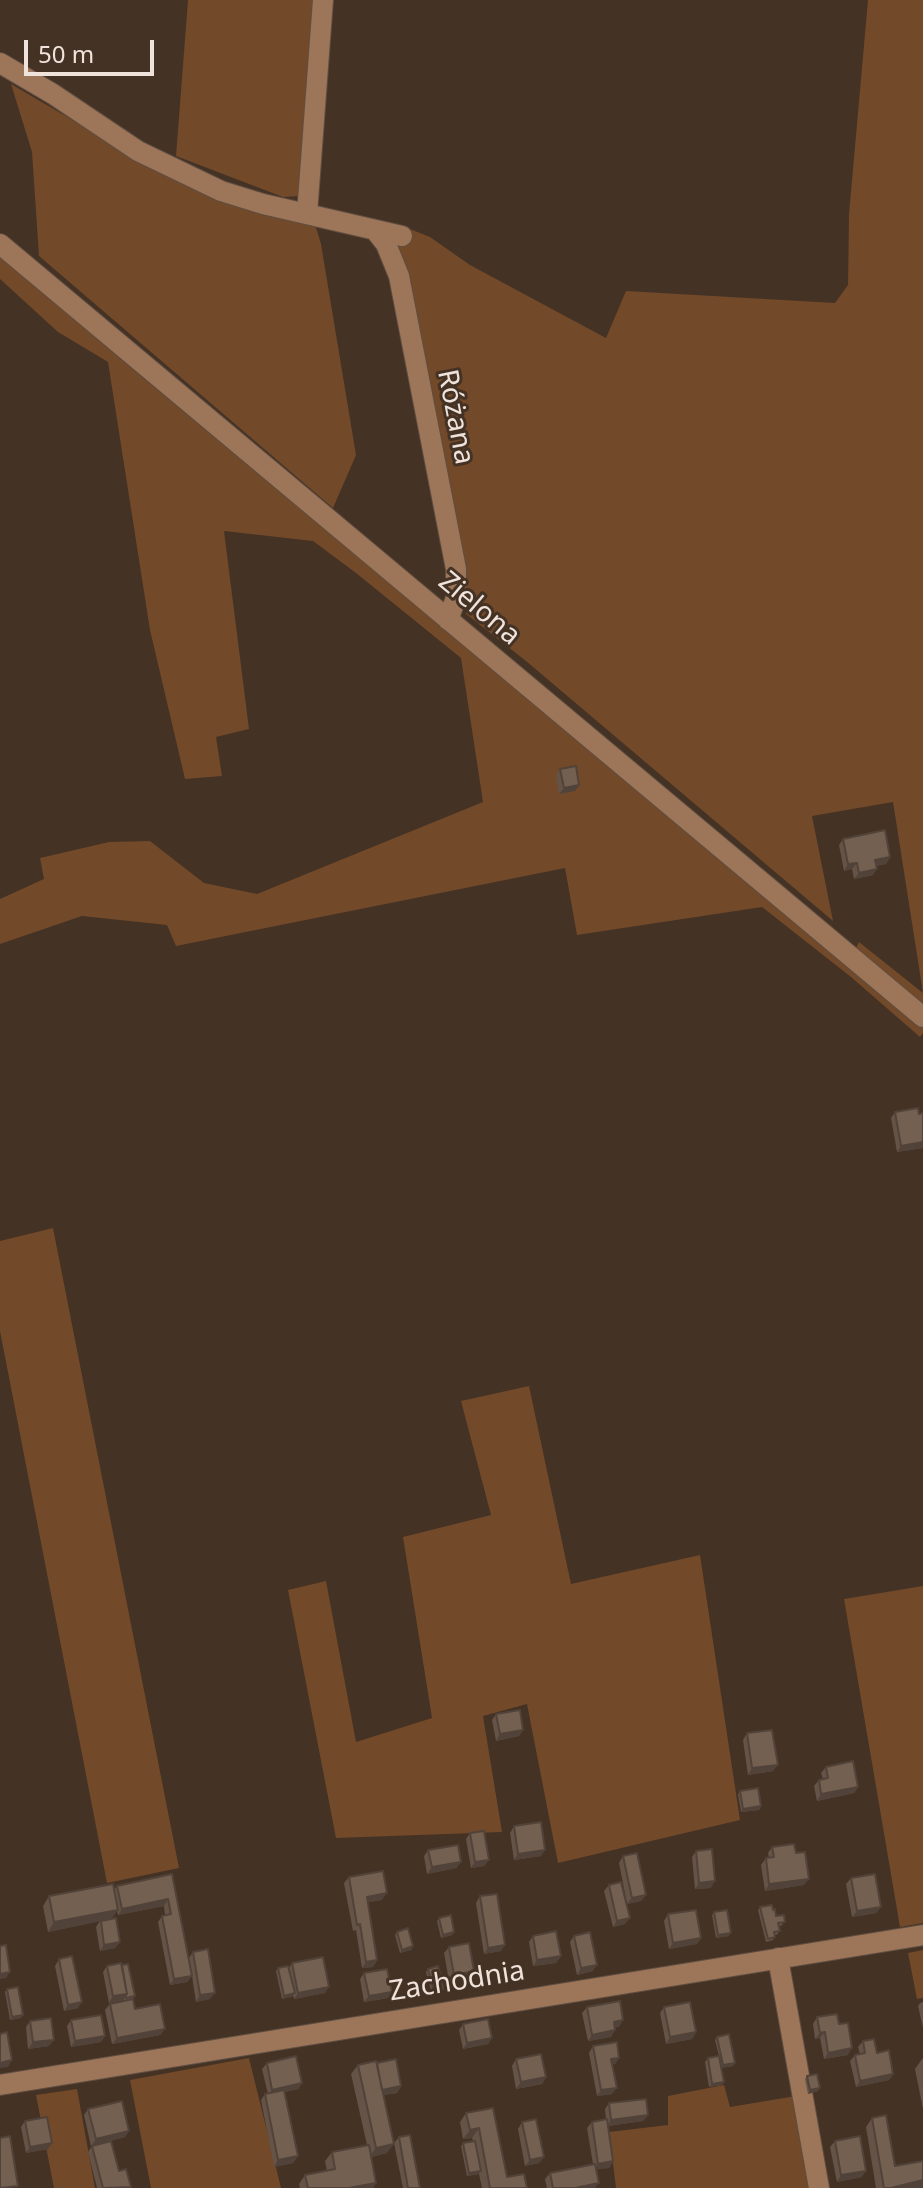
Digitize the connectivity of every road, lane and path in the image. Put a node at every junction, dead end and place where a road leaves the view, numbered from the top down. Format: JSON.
{"nodes":[{"id":1,"x":323,"y":0,"type":"edge"},
{"id":2,"x":0,"y":63,"type":"edge"},
{"id":3,"x":307,"y":214,"type":"junction"},
{"id":4,"x":375,"y":230,"type":"junction"},
{"id":5,"x":402,"y":236,"type":"dead end"},
{"id":6,"x":0,"y":244,"type":"edge"},
{"id":7,"x":448,"y":620,"type":"junction"},
{"id":8,"x":923,"y":1017,"type":"edge"},
{"id":9,"x":923,"y":1935,"type":"edge"},
{"id":10,"x":778,"y":1958,"type":"junction"},
{"id":11,"x":0,"y":2085,"type":"edge"},
{"id":12,"x":819,"y":2188,"type":"edge"}],
"edges":[{"from":1,"to":3,"type":"street"},
{"from":2,"to":3,"type":"street"},
{"from":3,"to":4,"type":"street"},
{"from":4,"to":5,"type":"street"},
{"from":4,"to":7,"type":"street","name":"Różana"},
{"from":6,"to":7,"type":"street","name":"Zielona"},
{"from":7,"to":8,"type":"street","name":"Zielona"},
{"from":9,"to":10,"type":"street","name":"Zachodnia"},
{"from":10,"to":11,"type":"street","name":"Zachodnia"},
{"from":10,"to":12,"type":"street"}]}
